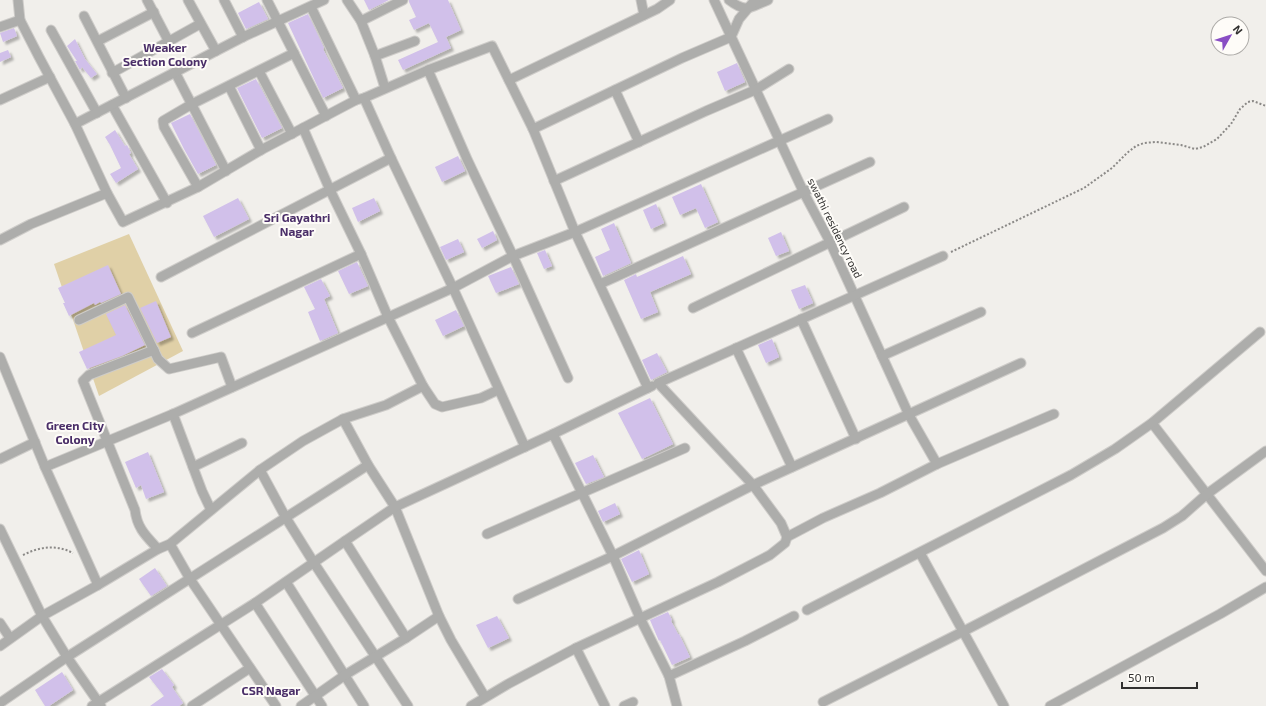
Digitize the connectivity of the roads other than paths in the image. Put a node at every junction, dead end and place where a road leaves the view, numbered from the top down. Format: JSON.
{"nodes":[{"id":1,"x":18,"y":0,"type":"edge"},
{"id":2,"x":147,"y":0,"type":"edge"},
{"id":3,"x":188,"y":0,"type":"edge"},
{"id":4,"x":224,"y":0,"type":"edge"},
{"id":5,"x":267,"y":0,"type":"edge"},
{"id":6,"x":324,"y":0,"type":"edge"},
{"id":7,"x":347,"y":0,"type":"edge"},
{"id":8,"x":403,"y":0,"type":"edge"},
{"id":9,"x":641,"y":0,"type":"edge"},
{"id":10,"x":670,"y":0,"type":"edge"},
{"id":11,"x":714,"y":0,"type":"edge"},
{"id":12,"x":729,"y":0,"type":"edge"},
{"id":13,"x":755,"y":0,"type":"edge"},
{"id":14,"x":768,"y":0,"type":"edge"},
{"id":15,"x":311,"y":7,"type":"junction"},
{"id":16,"x":748,"y":9,"type":"junction"},
{"id":17,"x":154,"y":12,"type":"junction"},
{"id":18,"x":644,"y":15,"type":"junction"},
{"id":19,"x":84,"y":16,"type":"dead end"},
{"id":20,"x":20,"y":20,"type":"junction"},
{"id":21,"x":361,"y":21,"type":"junction"},
{"id":22,"x":277,"y":22,"type":"junction"},
{"id":23,"x":200,"y":24,"type":"junction"},
{"id":24,"x":0,"y":28,"type":"edge"},
{"id":25,"x":51,"y":30,"type":"dead end"},
{"id":26,"x":243,"y":37,"type":"junction"},
{"id":27,"x":731,"y":37,"type":"junction"},
{"id":28,"x":98,"y":41,"type":"junction"},
{"id":29,"x":415,"y":41,"type":"dead end"},
{"id":30,"x":169,"y":42,"type":"junction"},
{"id":31,"x":216,"y":52,"type":"junction"},
{"id":32,"x":294,"y":53,"type":"junction"},
{"id":33,"x":375,"y":56,"type":"junction"},
{"id":34,"x":789,"y":69,"type":"dead end"},
{"id":35,"x":428,"y":70,"type":"junction"},
{"id":36,"x":259,"y":71,"type":"junction"},
{"id":37,"x":175,"y":72,"type":"junction"},
{"id":38,"x":112,"y":73,"type":"junction"},
{"id":39,"x":50,"y":77,"type":"junction"},
{"id":40,"x":509,"y":80,"type":"junction"},
{"id":41,"x":229,"y":86,"type":"junction"},
{"id":42,"x":385,"y":88,"type":"junction"},
{"id":43,"x":614,"y":90,"type":"junction"},
{"id":44,"x":755,"y":90,"type":"junction"},
{"id":45,"x":126,"y":98,"type":"junction"},
{"id":46,"x":360,"y":99,"type":"junction"},
{"id":47,"x":0,"y":100,"type":"edge"},
{"id":48,"x":192,"y":104,"type":"junction"},
{"id":49,"x":112,"y":105,"type":"junction"},
{"id":50,"x":97,"y":113,"type":"junction"},
{"id":51,"x":326,"y":116,"type":"junction"},
{"id":52,"x":828,"y":119,"type":"dead end"},
{"id":53,"x":76,"y":124,"type":"junction"},
{"id":54,"x":302,"y":128,"type":"junction"},
{"id":55,"x":532,"y":129,"type":"junction"},
{"id":56,"x":292,"y":134,"type":"junction"},
{"id":57,"x":780,"y":141,"type":"junction"},
{"id":58,"x":639,"y":142,"type":"junction"},
{"id":59,"x":261,"y":150,"type":"junction"},
{"id":60,"x":391,"y":158,"type":"junction"},
{"id":61,"x":870,"y":162,"type":"dead end"},
{"id":62,"x":226,"y":171,"type":"junction"},
{"id":63,"x":554,"y":181,"type":"junction"},
{"id":64,"x":198,"y":187,"type":"junction"},
{"id":65,"x":330,"y":190,"type":"junction"},
{"id":66,"x":107,"y":193,"type":"junction"},
{"id":67,"x":804,"y":193,"type":"junction"},
{"id":68,"x":167,"y":203,"type":"junction"},
{"id":69,"x":904,"y":207,"type":"dead end"},
{"id":70,"x":575,"y":232,"type":"junction"},
{"id":71,"x":0,"y":240,"type":"edge"},
{"id":72,"x":830,"y":242,"type":"junction"},
{"id":73,"x":361,"y":254,"type":"junction"},
{"id":74,"x":513,"y":256,"type":"junction"},
{"id":75,"x":943,"y":256,"type":"road end"},
{"id":76,"x":161,"y":277,"type":"dead end"},
{"id":77,"x":600,"y":284,"type":"junction"},
{"id":78,"x":453,"y":288,"type":"junction"},
{"id":79,"x":854,"y":296,"type":"junction"},
{"id":80,"x":693,"y":308,"type":"dead end"},
{"id":81,"x":981,"y":312,"type":"dead end"},
{"id":82,"x":388,"y":317,"type":"junction"},
{"id":83,"x":801,"y":319,"type":"junction"},
{"id":84,"x":79,"y":320,"type":"dead end"},
{"id":85,"x":1260,"y":332,"type":"dead end"},
{"id":86,"x":192,"y":334,"type":"dead end"},
{"id":87,"x":736,"y":348,"type":"junction"},
{"id":88,"x":154,"y":350,"type":"junction"},
{"id":89,"x":0,"y":356,"type":"edge"},
{"id":90,"x":882,"y":356,"type":"junction"},
{"id":91,"x":1020,"y":364,"type":"dead end"},
{"id":92,"x":568,"y":378,"type":"dead end"},
{"id":93,"x":658,"y":383,"type":"junction"},
{"id":94,"x":423,"y":386,"type":"junction"},
{"id":95,"x":232,"y":387,"type":"junction"},
{"id":96,"x":648,"y":388,"type":"junction"},
{"id":97,"x":498,"y":390,"type":"junction"},
{"id":98,"x":173,"y":414,"type":"junction"},
{"id":99,"x":1054,"y":414,"type":"dead end"},
{"id":100,"x":909,"y":415,"type":"junction"},
{"id":101,"x":343,"y":419,"type":"junction"},
{"id":102,"x":1152,"y":423,"type":"junction"},
{"id":103,"x":553,"y":434,"type":"junction"},
{"id":104,"x":856,"y":439,"type":"junction"},
{"id":105,"x":107,"y":440,"type":"junction"},
{"id":106,"x":35,"y":442,"type":"junction"},
{"id":107,"x":242,"y":444,"type":"dead end"},
{"id":108,"x":525,"y":447,"type":"junction"},
{"id":109,"x":685,"y":448,"type":"dead end"},
{"id":110,"x":1266,"y":451,"type":"edge"},
{"id":111,"x":0,"y":459,"type":"edge"},
{"id":112,"x":937,"y":464,"type":"junction"},
{"id":113,"x":368,"y":465,"type":"junction"},
{"id":114,"x":45,"y":466,"type":"junction"},
{"id":115,"x":193,"y":467,"type":"junction"},
{"id":116,"x":792,"y":467,"type":"junction"},
{"id":117,"x":260,"y":470,"type":"junction"},
{"id":118,"x":753,"y":485,"type":"junction"},
{"id":119,"x":582,"y":494,"type":"junction"},
{"id":120,"x":1207,"y":494,"type":"junction"},
{"id":121,"x":395,"y":507,"type":"junction"},
{"id":122,"x":211,"y":510,"type":"junction"},
{"id":123,"x":286,"y":518,"type":"junction"},
{"id":124,"x":0,"y":529,"type":"edge"},
{"id":125,"x":487,"y":534,"type":"dead end"},
{"id":126,"x":787,"y":537,"type":"junction"},
{"id":127,"x":345,"y":541,"type":"junction"},
{"id":128,"x":170,"y":544,"type":"junction"},
{"id":129,"x":158,"y":549,"type":"junction"},
{"id":130,"x":920,"y":553,"type":"junction"},
{"id":131,"x":613,"y":556,"type":"junction"},
{"id":132,"x":314,"y":563,"type":"junction"},
{"id":133,"x":1266,"y":571,"type":"edge"},
{"id":134,"x":190,"y":579,"type":"junction"},
{"id":135,"x":286,"y":582,"type":"junction"},
{"id":136,"x":98,"y":585,"type":"junction"},
{"id":137,"x":1266,"y":587,"type":"edge"},
{"id":138,"x":518,"y":599,"type":"dead end"},
{"id":139,"x":255,"y":604,"type":"junction"},
{"id":140,"x":807,"y":610,"type":"dead end"},
{"id":141,"x":42,"y":616,"type":"junction"},
{"id":142,"x":439,"y":616,"type":"junction"},
{"id":143,"x":794,"y":616,"type":"dead end"},
{"id":144,"x":640,"y":618,"type":"junction"},
{"id":145,"x":0,"y":623,"type":"edge"},
{"id":146,"x":221,"y":625,"type":"junction"},
{"id":147,"x":964,"y":632,"type":"junction"},
{"id":148,"x":10,"y":638,"type":"junction"},
{"id":149,"x":406,"y":638,"type":"junction"},
{"id":150,"x":0,"y":646,"type":"edge"},
{"id":151,"x":576,"y":648,"type":"junction"},
{"id":152,"x":67,"y":657,"type":"junction"},
{"id":153,"x":376,"y":657,"type":"junction"},
{"id":154,"x":250,"y":668,"type":"junction"},
{"id":155,"x":345,"y":675,"type":"junction"},
{"id":156,"x":670,"y":676,"type":"junction"},
{"id":157,"x":316,"y":696,"type":"junction"},
{"id":158,"x":485,"y":698,"type":"junction"},
{"id":159,"x":633,"y":702,"type":"dead end"},
{"id":160,"x":823,"y":702,"type":"dead end"},
{"id":161,"x":0,"y":703,"type":"edge"},
{"id":162,"x":97,"y":705,"type":"edge"},
{"id":163,"x":192,"y":706,"type":"edge"},
{"id":164,"x":276,"y":706,"type":"edge"},
{"id":165,"x":301,"y":706,"type":"edge"},
{"id":166,"x":322,"y":706,"type":"edge"},
{"id":167,"x":364,"y":706,"type":"edge"},
{"id":168,"x":408,"y":706,"type":"edge"},
{"id":169,"x":471,"y":706,"type":"edge"},
{"id":170,"x":605,"y":706,"type":"edge"},
{"id":171,"x":624,"y":706,"type":"edge"},
{"id":172,"x":677,"y":706,"type":"edge"},
{"id":173,"x":1004,"y":706,"type":"edge"},
{"id":174,"x":1050,"y":706,"type":"edge"}],
"edges":[{"from":1,"to":20,"type":"street"},
{"from":2,"to":17,"type":"street"},
{"from":3,"to":23,"type":"street"},
{"from":4,"to":26,"type":"street"},
{"from":5,"to":22,"type":"street"},
{"from":6,"to":15,"type":"street"},
{"from":7,"to":21,"type":"street"},
{"from":8,"to":21,"type":"street"},
{"from":9,"to":18,"type":"street"},
{"from":10,"to":18,"type":"street"},
{"from":11,"to":27,"type":"street","name":"swathi residency road"},
{"from":12,"to":16,"type":"street"},
{"from":13,"to":16,"type":"street"},
{"from":14,"to":16,"type":"street"},
{"from":15,"to":22,"type":"street"},
{"from":15,"to":46,"type":"street"},
{"from":16,"to":27,"type":"street"},
{"from":17,"to":28,"type":"street"},
{"from":17,"to":30,"type":"street"},
{"from":18,"to":40,"type":"street"},
{"from":19,"to":28,"type":"street"},
{"from":20,"to":24,"type":"street"},
{"from":20,"to":39,"type":"street"},
{"from":21,"to":33,"type":"street"},
{"from":22,"to":26,"type":"street"},
{"from":22,"to":32,"type":"street"},
{"from":23,"to":30,"type":"street"},
{"from":23,"to":31,"type":"street"},
{"from":25,"to":50,"type":"street"},
{"from":26,"to":31,"type":"street"},
{"from":27,"to":43,"type":"street"},
{"from":27,"to":44,"type":"street","name":"swathi residency road"},
{"from":28,"to":38,"type":"street"},
{"from":29,"to":33,"type":"street"},
{"from":30,"to":38,"type":"street"},
{"from":31,"to":37,"type":"street"},
{"from":32,"to":36,"type":"street"},
{"from":32,"to":51,"type":"street"},
{"from":33,"to":42,"type":"street"},
{"from":34,"to":44,"type":"street"},
{"from":35,"to":40,"type":"street"},
{"from":35,"to":42,"type":"street"},
{"from":35,"to":74,"type":"street"},
{"from":36,"to":41,"type":"street"},
{"from":36,"to":56,"type":"street"},
{"from":37,"to":45,"type":"street"},
{"from":37,"to":48,"type":"street"},
{"from":38,"to":45,"type":"street"},
{"from":39,"to":47,"type":"street"},
{"from":39,"to":53,"type":"street"},
{"from":40,"to":55,"type":"street"},
{"from":41,"to":48,"type":"street"},
{"from":41,"to":59,"type":"street"},
{"from":42,"to":46,"type":"street"},
{"from":43,"to":55,"type":"street"},
{"from":43,"to":58,"type":"street"},
{"from":44,"to":57,"type":"street","name":"swathi residency road"},
{"from":44,"to":58,"type":"street"},
{"from":45,"to":49,"type":"street"},
{"from":46,"to":51,"type":"street"},
{"from":46,"to":60,"type":"street"},
{"from":48,"to":62,"type":"street"},
{"from":48,"to":64,"type":"street"},
{"from":49,"to":50,"type":"street"},
{"from":49,"to":68,"type":"street"},
{"from":50,"to":53,"type":"street"},
{"from":51,"to":54,"type":"street"},
{"from":52,"to":57,"type":"street"},
{"from":53,"to":66,"type":"street"},
{"from":54,"to":56,"type":"street"},
{"from":54,"to":65,"type":"street"},
{"from":55,"to":63,"type":"street"},
{"from":56,"to":59,"type":"street"},
{"from":57,"to":67,"type":"street","name":"swathi residency road"},
{"from":57,"to":70,"type":"street"},
{"from":58,"to":63,"type":"street"},
{"from":59,"to":62,"type":"street"},
{"from":60,"to":65,"type":"street"},
{"from":60,"to":78,"type":"street"},
{"from":61,"to":67,"type":"street"},
{"from":62,"to":64,"type":"street"},
{"from":63,"to":70,"type":"street"},
{"from":64,"to":68,"type":"street"},
{"from":65,"to":73,"type":"street"},
{"from":65,"to":76,"type":"street"},
{"from":66,"to":68,"type":"street"},
{"from":66,"to":71,"type":"street"},
{"from":67,"to":72,"type":"street","name":"swathi residency road"},
{"from":67,"to":77,"type":"street"},
{"from":69,"to":72,"type":"street"},
{"from":70,"to":74,"type":"street"},
{"from":70,"to":77,"type":"street"},
{"from":72,"to":79,"type":"street","name":"swathi residency road"},
{"from":72,"to":80,"type":"street"},
{"from":73,"to":82,"type":"street"},
{"from":73,"to":86,"type":"street"},
{"from":74,"to":78,"type":"street"},
{"from":74,"to":92,"type":"street"},
{"from":75,"to":79,"type":"street"},
{"from":77,"to":96,"type":"street"},
{"from":78,"to":82,"type":"street"},
{"from":78,"to":97,"type":"street"},
{"from":79,"to":83,"type":"street"},
{"from":79,"to":90,"type":"street","name":"swathi residency road"},
{"from":81,"to":90,"type":"street"},
{"from":82,"to":94,"type":"street"},
{"from":82,"to":95,"type":"street"},
{"from":83,"to":87,"type":"street"},
{"from":83,"to":104,"type":"street"},
{"from":84,"to":88,"type":"street"},
{"from":85,"to":102,"type":"street"},
{"from":87,"to":93,"type":"street"},
{"from":87,"to":116,"type":"street"},
{"from":88,"to":95,"type":"street"},
{"from":88,"to":105,"type":"street"},
{"from":89,"to":106,"type":"street"},
{"from":90,"to":100,"type":"street","name":"swathi residency road"},
{"from":91,"to":100,"type":"street"},
{"from":93,"to":96,"type":"street"},
{"from":93,"to":118,"type":"street"},
{"from":94,"to":97,"type":"street"},
{"from":94,"to":101,"type":"street"},
{"from":95,"to":98,"type":"street"},
{"from":96,"to":103,"type":"street"},
{"from":97,"to":108,"type":"street"},
{"from":98,"to":105,"type":"street"},
{"from":98,"to":115,"type":"street"},
{"from":99,"to":112,"type":"street"},
{"from":100,"to":104,"type":"street"},
{"from":100,"to":112,"type":"street","name":"swathi residency road"},
{"from":101,"to":113,"type":"street"},
{"from":101,"to":117,"type":"street"},
{"from":102,"to":120,"type":"street"},
{"from":102,"to":130,"type":"street"},
{"from":103,"to":108,"type":"street"},
{"from":103,"to":119,"type":"street"},
{"from":104,"to":116,"type":"street"},
{"from":105,"to":114,"type":"street"},
{"from":105,"to":129,"type":"street"},
{"from":106,"to":111,"type":"street"},
{"from":106,"to":114,"type":"street"},
{"from":107,"to":115,"type":"street"},
{"from":108,"to":121,"type":"street"},
{"from":109,"to":119,"type":"street"},
{"from":110,"to":120,"type":"street"},
{"from":112,"to":126,"type":"street"},
{"from":113,"to":121,"type":"street"},
{"from":113,"to":123,"type":"street"},
{"from":114,"to":136,"type":"street"},
{"from":115,"to":122,"type":"street"},
{"from":116,"to":118,"type":"street"},
{"from":117,"to":122,"type":"street"},
{"from":117,"to":123,"type":"street"},
{"from":118,"to":126,"type":"street"},
{"from":118,"to":131,"type":"street"},
{"from":119,"to":125,"type":"street"},
{"from":119,"to":131,"type":"street"},
{"from":120,"to":133,"type":"street"},
{"from":120,"to":147,"type":"street"},
{"from":121,"to":127,"type":"street"},
{"from":121,"to":142,"type":"street"},
{"from":122,"to":128,"type":"street"},
{"from":123,"to":132,"type":"street"},
{"from":123,"to":134,"type":"street"},
{"from":124,"to":141,"type":"street"},
{"from":126,"to":144,"type":"street"},
{"from":127,"to":132,"type":"street"},
{"from":127,"to":149,"type":"street"},
{"from":128,"to":129,"type":"street"},
{"from":128,"to":134,"type":"street"},
{"from":129,"to":136,"type":"street"},
{"from":130,"to":140,"type":"street"},
{"from":130,"to":147,"type":"street"},
{"from":131,"to":138,"type":"street"},
{"from":131,"to":144,"type":"street"},
{"from":132,"to":135,"type":"street"},
{"from":132,"to":153,"type":"street"},
{"from":134,"to":146,"type":"street"},
{"from":134,"to":152,"type":"street"},
{"from":135,"to":139,"type":"street"},
{"from":135,"to":155,"type":"street"},
{"from":136,"to":141,"type":"street"},
{"from":137,"to":174,"type":"street"},
{"from":139,"to":146,"type":"street"},
{"from":139,"to":157,"type":"street"},
{"from":141,"to":148,"type":"street"},
{"from":141,"to":152,"type":"street"},
{"from":142,"to":149,"type":"street"},
{"from":142,"to":158,"type":"street"},
{"from":143,"to":156,"type":"street"},
{"from":144,"to":151,"type":"street"},
{"from":144,"to":156,"type":"street"},
{"from":145,"to":148,"type":"street"},
{"from":146,"to":154,"type":"street"},
{"from":146,"to":162,"type":"street"},
{"from":147,"to":160,"type":"street"},
{"from":147,"to":173,"type":"street"},
{"from":148,"to":150,"type":"street"},
{"from":149,"to":153,"type":"street"},
{"from":151,"to":158,"type":"street"},
{"from":151,"to":170,"type":"street"},
{"from":152,"to":161,"type":"street"},
{"from":152,"to":162,"type":"street"},
{"from":153,"to":155,"type":"street"},
{"from":153,"to":168,"type":"street"},
{"from":154,"to":163,"type":"street"},
{"from":154,"to":164,"type":"street"},
{"from":155,"to":157,"type":"street"},
{"from":155,"to":167,"type":"street"},
{"from":156,"to":172,"type":"street"},
{"from":157,"to":165,"type":"street"},
{"from":157,"to":166,"type":"street"},
{"from":158,"to":169,"type":"street"},
{"from":159,"to":171,"type":"street"}]}
